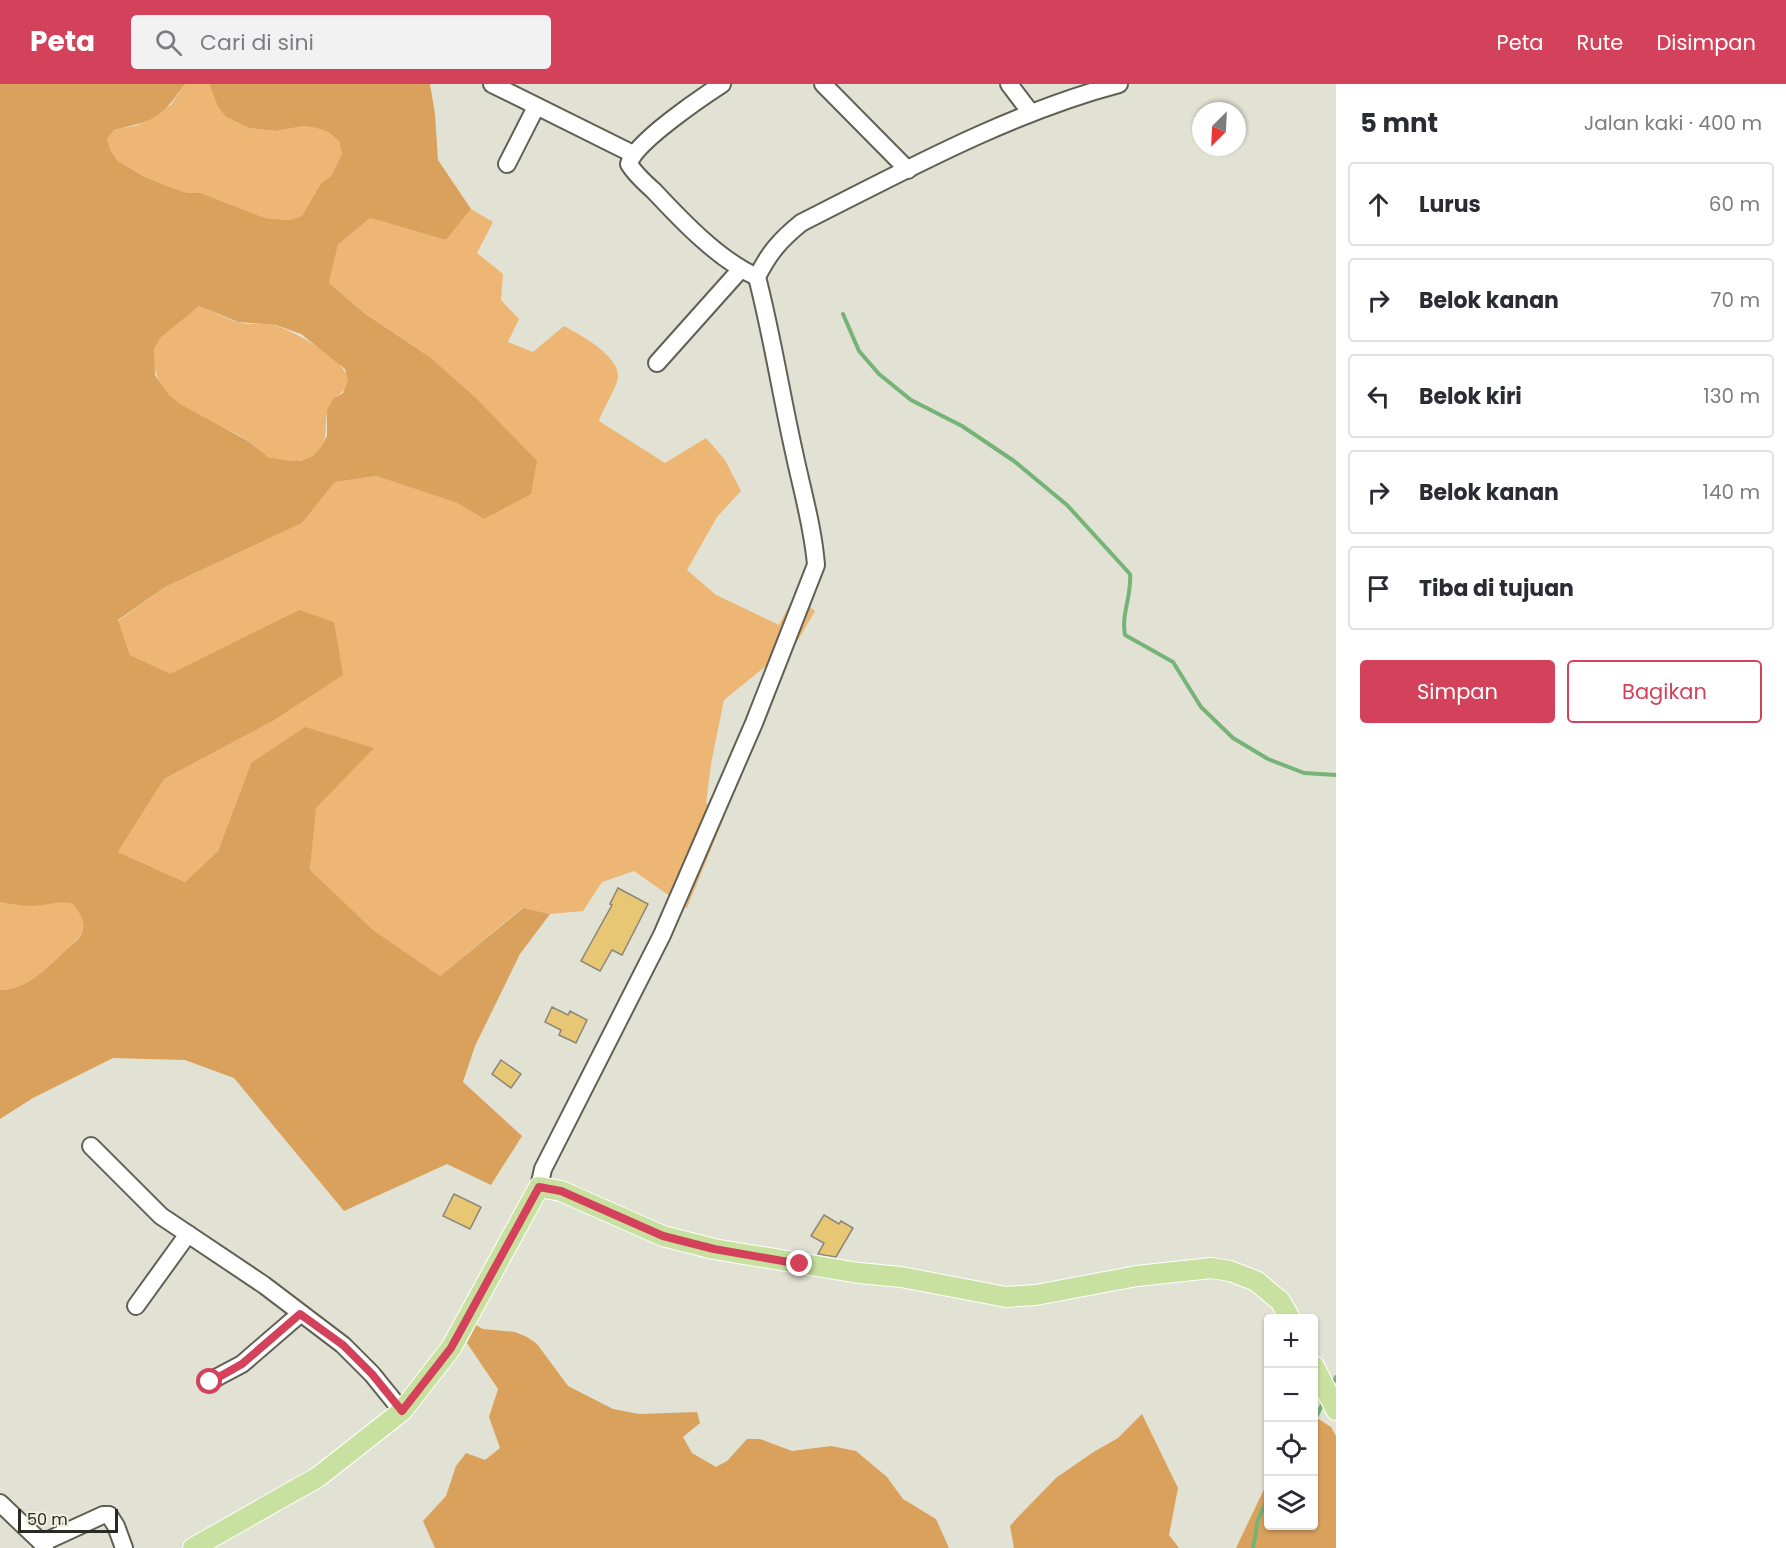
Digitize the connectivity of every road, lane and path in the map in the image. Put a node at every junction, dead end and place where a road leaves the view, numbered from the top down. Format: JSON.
{"nodes":[{"id":1,"x":492,"y":84,"type":"edge"},
{"id":2,"x":722,"y":84,"type":"edge"},
{"id":3,"x":823,"y":84,"type":"edge"},
{"id":4,"x":1009,"y":84,"type":"edge"},
{"id":5,"x":1119,"y":84,"type":"edge"},
{"id":6,"x":536,"y":107,"type":"junction"},
{"id":7,"x":1031,"y":113,"type":"junction"},
{"id":8,"x":633,"y":154,"type":"junction"},
{"id":9,"x":507,"y":164,"type":"dead end"},
{"id":10,"x":908,"y":170,"type":"junction"},
{"id":11,"x":741,"y":269,"type":"junction"},
{"id":12,"x":757,"y":277,"type":"junction"},
{"id":13,"x":657,"y":363,"type":"dead end"},
{"id":14,"x":91,"y":1146,"type":"dead end"},
{"id":15,"x":539,"y":1187,"type":"junction"},
{"id":16,"x":188,"y":1234,"type":"junction"},
{"id":17,"x":136,"y":1306,"type":"dead end"},
{"id":18,"x":300,"y":1314,"type":"junction"},
{"id":19,"x":1288,"y":1314,"type":"edge"},
{"id":20,"x":1318,"y":1374,"type":"edge"},
{"id":21,"x":210,"y":1382,"type":"dead end"},
{"id":22,"x":1336,"y":1410,"type":"edge"},
{"id":23,"x":402,"y":1411,"type":"junction"},
{"id":24,"x":0,"y":1503,"type":"edge"},
{"id":25,"x":43,"y":1546,"type":"edge"},
{"id":26,"x":124,"y":1548,"type":"edge"},
{"id":27,"x":193,"y":1548,"type":"edge"}],
"edges":[{"from":1,"to":6,"type":"street"},
{"from":2,"to":8,"type":"street"},
{"from":3,"to":10,"type":"street"},
{"from":4,"to":7,"type":"street"},
{"from":5,"to":7,"type":"street"},
{"from":6,"to":8,"type":"street"},
{"from":6,"to":9,"type":"street"},
{"from":7,"to":10,"type":"street"},
{"from":8,"to":11,"type":"street"},
{"from":10,"to":12,"type":"street"},
{"from":11,"to":12,"type":"street"},
{"from":11,"to":13,"type":"street"},
{"from":12,"to":15,"type":"street"},
{"from":14,"to":16,"type":"street"},
{"from":15,"to":19,"type":"main road"},
{"from":15,"to":23,"type":"main road"},
{"from":16,"to":17,"type":"street"},
{"from":16,"to":18,"type":"street"},
{"from":18,"to":21,"type":"street"},
{"from":18,"to":23,"type":"street"},
{"from":20,"to":22,"type":"main road"},
{"from":23,"to":27,"type":"main road"},
{"from":24,"to":25,"type":"street"},
{"from":25,"to":26,"type":"street"}]}
